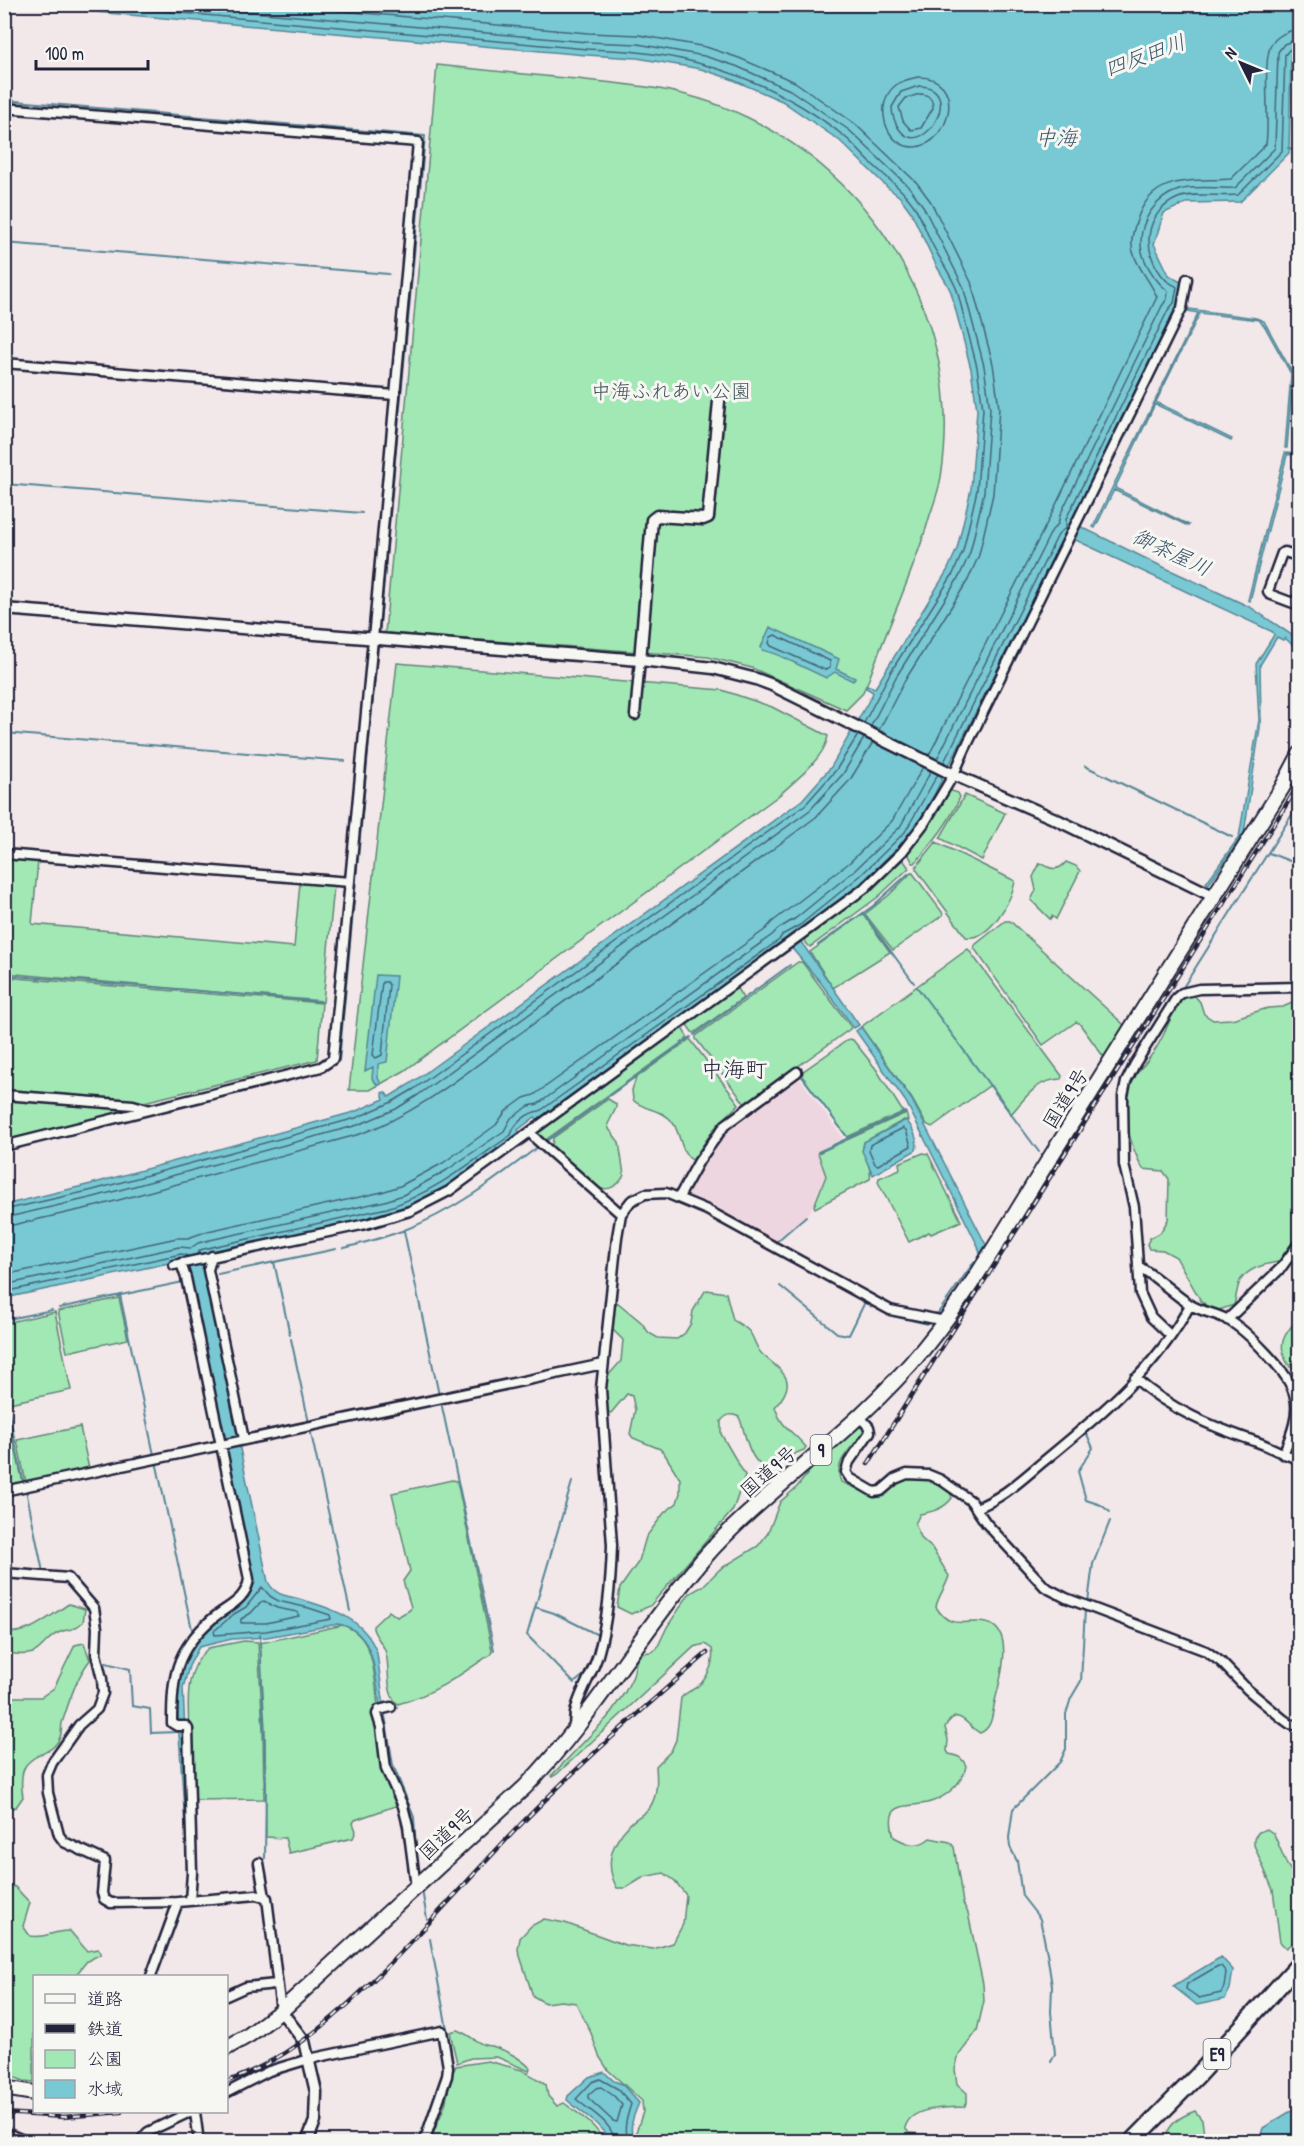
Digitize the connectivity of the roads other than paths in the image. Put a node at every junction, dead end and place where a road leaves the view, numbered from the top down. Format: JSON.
{"nodes":[{"id":1,"x":4,"y":108,"type":"edge"},
{"id":2,"x":1187,"y":279,"type":"dead end"},
{"id":3,"x":4,"y":363,"type":"edge"},
{"id":4,"x":720,"y":392,"type":"dead end"},
{"id":5,"x":395,"y":395,"type":"junction"},
{"id":6,"x":1299,"y":557,"type":"edge"},
{"id":7,"x":1299,"y":597,"type":"edge"},
{"id":8,"x":4,"y":609,"type":"edge"},
{"id":9,"x":374,"y":639,"type":"junction"},
{"id":10,"x":640,"y":660,"type":"junction"},
{"id":11,"x":635,"y":715,"type":"dead end"},
{"id":12,"x":1299,"y":754,"type":"edge"},
{"id":13,"x":952,"y":774,"type":"junction"},
{"id":14,"x":4,"y":854,"type":"edge"},
{"id":15,"x":350,"y":882,"type":"junction"},
{"id":16,"x":1213,"y":896,"type":"junction"},
{"id":17,"x":1299,"y":987,"type":"edge"},
{"id":18,"x":797,"y":1072,"type":"dead end"},
{"id":19,"x":4,"y":1095,"type":"edge"},
{"id":20,"x":149,"y":1109,"type":"junction"},
{"id":21,"x":530,"y":1132,"type":"junction"},
{"id":22,"x":4,"y":1146,"type":"edge"},
{"id":23,"x":679,"y":1197,"type":"junction"},
{"id":24,"x":621,"y":1215,"type":"junction"},
{"id":25,"x":1299,"y":1242,"type":"edge"},
{"id":26,"x":208,"y":1257,"type":"junction"},
{"id":27,"x":1138,"y":1266,"type":"junction"},
{"id":28,"x":1190,"y":1305,"type":"junction"},
{"id":29,"x":1227,"y":1320,"type":"junction"},
{"id":30,"x":945,"y":1321,"type":"junction"},
{"id":31,"x":1171,"y":1336,"type":"junction"},
{"id":32,"x":603,"y":1364,"type":"junction"},
{"id":33,"x":1135,"y":1378,"type":"junction"},
{"id":34,"x":858,"y":1415,"type":"junction"},
{"id":35,"x":242,"y":1440,"type":"junction"},
{"id":36,"x":222,"y":1444,"type":"junction"},
{"id":37,"x":1283,"y":1454,"type":"junction"},
{"id":38,"x":1299,"y":1459,"type":"edge"},
{"id":39,"x":4,"y":1491,"type":"edge"},
{"id":40,"x":976,"y":1508,"type":"junction"},
{"id":41,"x":4,"y":1573,"type":"edge"},
{"id":42,"x":387,"y":1708,"type":"dead end"},
{"id":43,"x":1299,"y":1726,"type":"edge"},
{"id":44,"x":575,"y":1730,"type":"junction"},
{"id":45,"x":259,"y":1863,"type":"dead end"},
{"id":46,"x":416,"y":1887,"type":"junction"},
{"id":47,"x":265,"y":1897,"type":"junction"},
{"id":48,"x":184,"y":1901,"type":"junction"},
{"id":49,"x":1299,"y":1963,"type":"edge"},
{"id":50,"x":152,"y":1975,"type":"edge"},
{"id":51,"x":276,"y":1984,"type":"junction"},
{"id":52,"x":228,"y":1995,"type":"edge"},
{"id":53,"x":280,"y":2011,"type":"junction"},
{"id":54,"x":228,"y":2047,"type":"edge"},
{"id":55,"x":309,"y":2059,"type":"junction"},
{"id":56,"x":4,"y":2088,"type":"edge"},
{"id":57,"x":228,"y":2092,"type":"edge"},
{"id":58,"x":33,"y":2093,"type":"edge"},
{"id":59,"x":189,"y":2113,"type":"edge"},
{"id":60,"x":191,"y":2113,"type":"edge"},
{"id":61,"x":4,"y":2132,"type":"edge"},
{"id":62,"x":16,"y":2139,"type":"edge"},
{"id":63,"x":28,"y":2142,"type":"edge"},
{"id":64,"x":139,"y":2142,"type":"edge"},
{"id":65,"x":199,"y":2142,"type":"edge"},
{"id":66,"x":307,"y":2142,"type":"edge"},
{"id":67,"x":424,"y":2142,"type":"edge"},
{"id":68,"x":1132,"y":2142,"type":"edge"}],
"edges":[{"from":1,"to":5,"type":"street"},
{"from":2,"to":13,"type":"street"},
{"from":3,"to":5,"type":"street"},
{"from":4,"to":10,"type":"street"},
{"from":5,"to":9,"type":"street"},
{"from":6,"to":7,"type":"street"},
{"from":8,"to":9,"type":"street"},
{"from":9,"to":10,"type":"street"},
{"from":9,"to":15,"type":"street"},
{"from":10,"to":11,"type":"street"},
{"from":10,"to":13,"type":"street"},
{"from":12,"to":16,"type":"highway","name":"国道9号","number":"9"},
{"from":13,"to":16,"type":"street"},
{"from":13,"to":21,"type":"street"},
{"from":14,"to":15,"type":"street"},
{"from":15,"to":20,"type":"street"},
{"from":16,"to":30,"type":"highway","name":"国道9号","number":"9"},
{"from":17,"to":27,"type":"street"},
{"from":18,"to":23,"type":"street"},
{"from":19,"to":20,"type":"street"},
{"from":20,"to":22,"type":"street"},
{"from":21,"to":24,"type":"street"},
{"from":21,"to":26,"type":"street"},
{"from":23,"to":24,"type":"street"},
{"from":23,"to":30,"type":"street"},
{"from":24,"to":32,"type":"street"},
{"from":25,"to":29,"type":"street"},
{"from":26,"to":35,"type":"street"},
{"from":26,"to":36,"type":"street"},
{"from":27,"to":28,"type":"street"},
{"from":27,"to":31,"type":"street"},
{"from":28,"to":29,"type":"street"},
{"from":28,"to":31,"type":"street"},
{"from":29,"to":37,"type":"street"},
{"from":30,"to":34,"type":"highway","name":"国道9号","number":"9"},
{"from":31,"to":33,"type":"street"},
{"from":32,"to":35,"type":"street"},
{"from":32,"to":44,"type":"street"},
{"from":33,"to":37,"type":"street"},
{"from":33,"to":40,"type":"street"},
{"from":34,"to":40,"type":"street"},
{"from":34,"to":44,"type":"highway","name":"国道9号","number":"9"},
{"from":35,"to":36,"type":"street"},
{"from":36,"to":39,"type":"street"},
{"from":36,"to":48,"type":"street"},
{"from":37,"to":38,"type":"street"},
{"from":40,"to":43,"type":"street"},
{"from":41,"to":48,"type":"street"},
{"from":42,"to":46,"type":"street"},
{"from":44,"to":46,"type":"highway","name":"国道9号","number":"9"},
{"from":45,"to":47,"type":"street"},
{"from":46,"to":53,"type":"highway","name":"国道9号","number":"9"},
{"from":47,"to":48,"type":"street"},
{"from":47,"to":51,"type":"street"},
{"from":48,"to":50,"type":"street"},
{"from":49,"to":68,"type":"highway","number":"E9"},
{"from":51,"to":52,"type":"street"},
{"from":51,"to":53,"type":"street"},
{"from":53,"to":54,"type":"highway","name":"国道9号","number":"9"},
{"from":53,"to":55,"type":"street"},
{"from":55,"to":57,"type":"street"},
{"from":55,"to":66,"type":"street"},
{"from":55,"to":67,"type":"street"},
{"from":56,"to":58,"type":"highway"},
{"from":59,"to":64,"type":"street"},
{"from":60,"to":65,"type":"street"},
{"from":61,"to":62,"type":"street"},
{"from":62,"to":63,"type":"street"}]}
